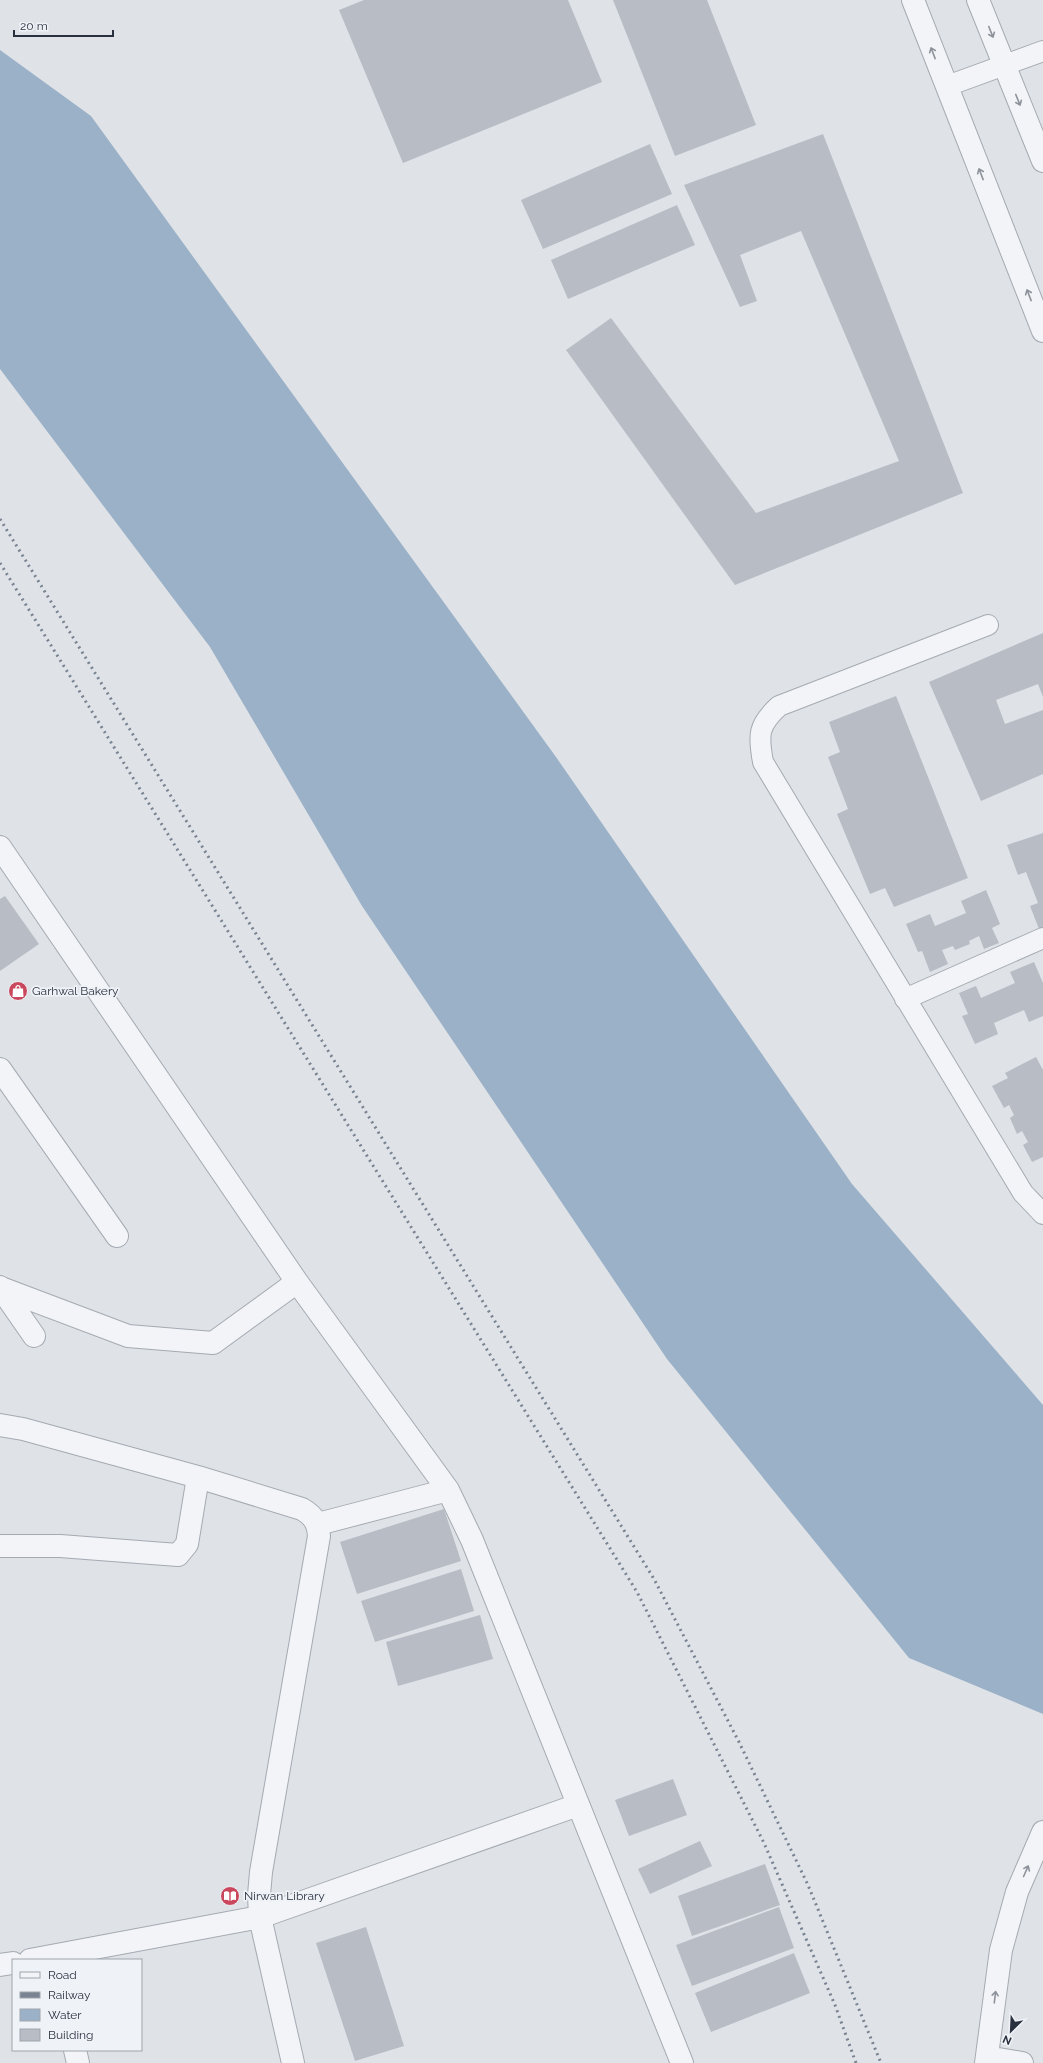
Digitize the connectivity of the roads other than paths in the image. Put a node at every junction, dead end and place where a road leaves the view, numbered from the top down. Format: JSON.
{"nodes":[{"id":1,"x":913,"y":0,"type":"edge"},
{"id":2,"x":978,"y":0,"type":"edge"},
{"id":3,"x":1043,"y":50,"type":"edge"},
{"id":4,"x":1004,"y":64,"type":"junction"},
{"id":5,"x":947,"y":86,"type":"junction"},
{"id":6,"x":1043,"y":162,"type":"edge"},
{"id":7,"x":1043,"y":331,"type":"edge"},
{"id":8,"x":988,"y":625,"type":"dead end"},
{"id":9,"x":0,"y":847,"type":"edge"},
{"id":10,"x":1043,"y":938,"type":"edge"},
{"id":11,"x":905,"y":999,"type":"junction"},
{"id":12,"x":0,"y":1069,"type":"edge"},
{"id":13,"x":1043,"y":1214,"type":"edge"},
{"id":14,"x":117,"y":1236,"type":"dead end"},
{"id":15,"x":297,"y":1282,"type":"junction"},
{"id":16,"x":1,"y":1287,"type":"edge"},
{"id":17,"x":34,"y":1336,"type":"dead end"},
{"id":18,"x":0,"y":1425,"type":"edge"},
{"id":19,"x":198,"y":1477,"type":"junction"},
{"id":20,"x":448,"y":1490,"type":"junction"},
{"id":21,"x":318,"y":1524,"type":"junction"},
{"id":22,"x":0,"y":1546,"type":"edge"},
{"id":23,"x":578,"y":1805,"type":"junction"},
{"id":24,"x":1043,"y":1832,"type":"edge"},
{"id":25,"x":260,"y":1916,"type":"junction"},
{"id":26,"x":57,"y":1958,"type":"edge"},
{"id":27,"x":44,"y":1959,"type":"edge"},
{"id":28,"x":12,"y":1963,"type":"edge"},
{"id":29,"x":0,"y":1965,"type":"edge"},
{"id":30,"x":75,"y":2051,"type":"edge"},
{"id":31,"x":987,"y":2060,"type":"edge"},
{"id":32,"x":78,"y":2063,"type":"edge"},
{"id":33,"x":292,"y":2063,"type":"edge"},
{"id":34,"x":682,"y":2063,"type":"edge"},
{"id":35,"x":1022,"y":2063,"type":"edge"}],
"edges":[{"from":5,"to":1,"type":"street","one_way":true},
{"from":2,"to":4,"type":"street","one_way":true},
{"from":3,"to":4,"type":"lane"},
{"from":4,"to":5,"type":"lane"},
{"from":4,"to":6,"type":"street","one_way":true},
{"from":7,"to":5,"type":"street","one_way":true},
{"from":8,"to":11,"type":"lane"},
{"from":9,"to":15,"type":"street"},
{"from":10,"to":11,"type":"lane"},
{"from":11,"to":13,"type":"lane"},
{"from":12,"to":14,"type":"street"},
{"from":15,"to":16,"type":"street"},
{"from":15,"to":20,"type":"street"},
{"from":16,"to":17,"type":"street"},
{"from":18,"to":19,"type":"street"},
{"from":19,"to":21,"type":"street"},
{"from":19,"to":22,"type":"street"},
{"from":20,"to":21,"type":"street"},
{"from":20,"to":23,"type":"street"},
{"from":21,"to":25,"type":"street"},
{"from":23,"to":25,"type":"street"},
{"from":23,"to":34,"type":"street"},
{"from":31,"to":24,"type":"street","one_way":true},
{"from":25,"to":26,"type":"street"},
{"from":25,"to":33,"type":"street"},
{"from":26,"to":27,"type":"street"},
{"from":28,"to":29,"type":"street"},
{"from":30,"to":32,"type":"street"},
{"from":31,"to":35,"type":"street"}]}
